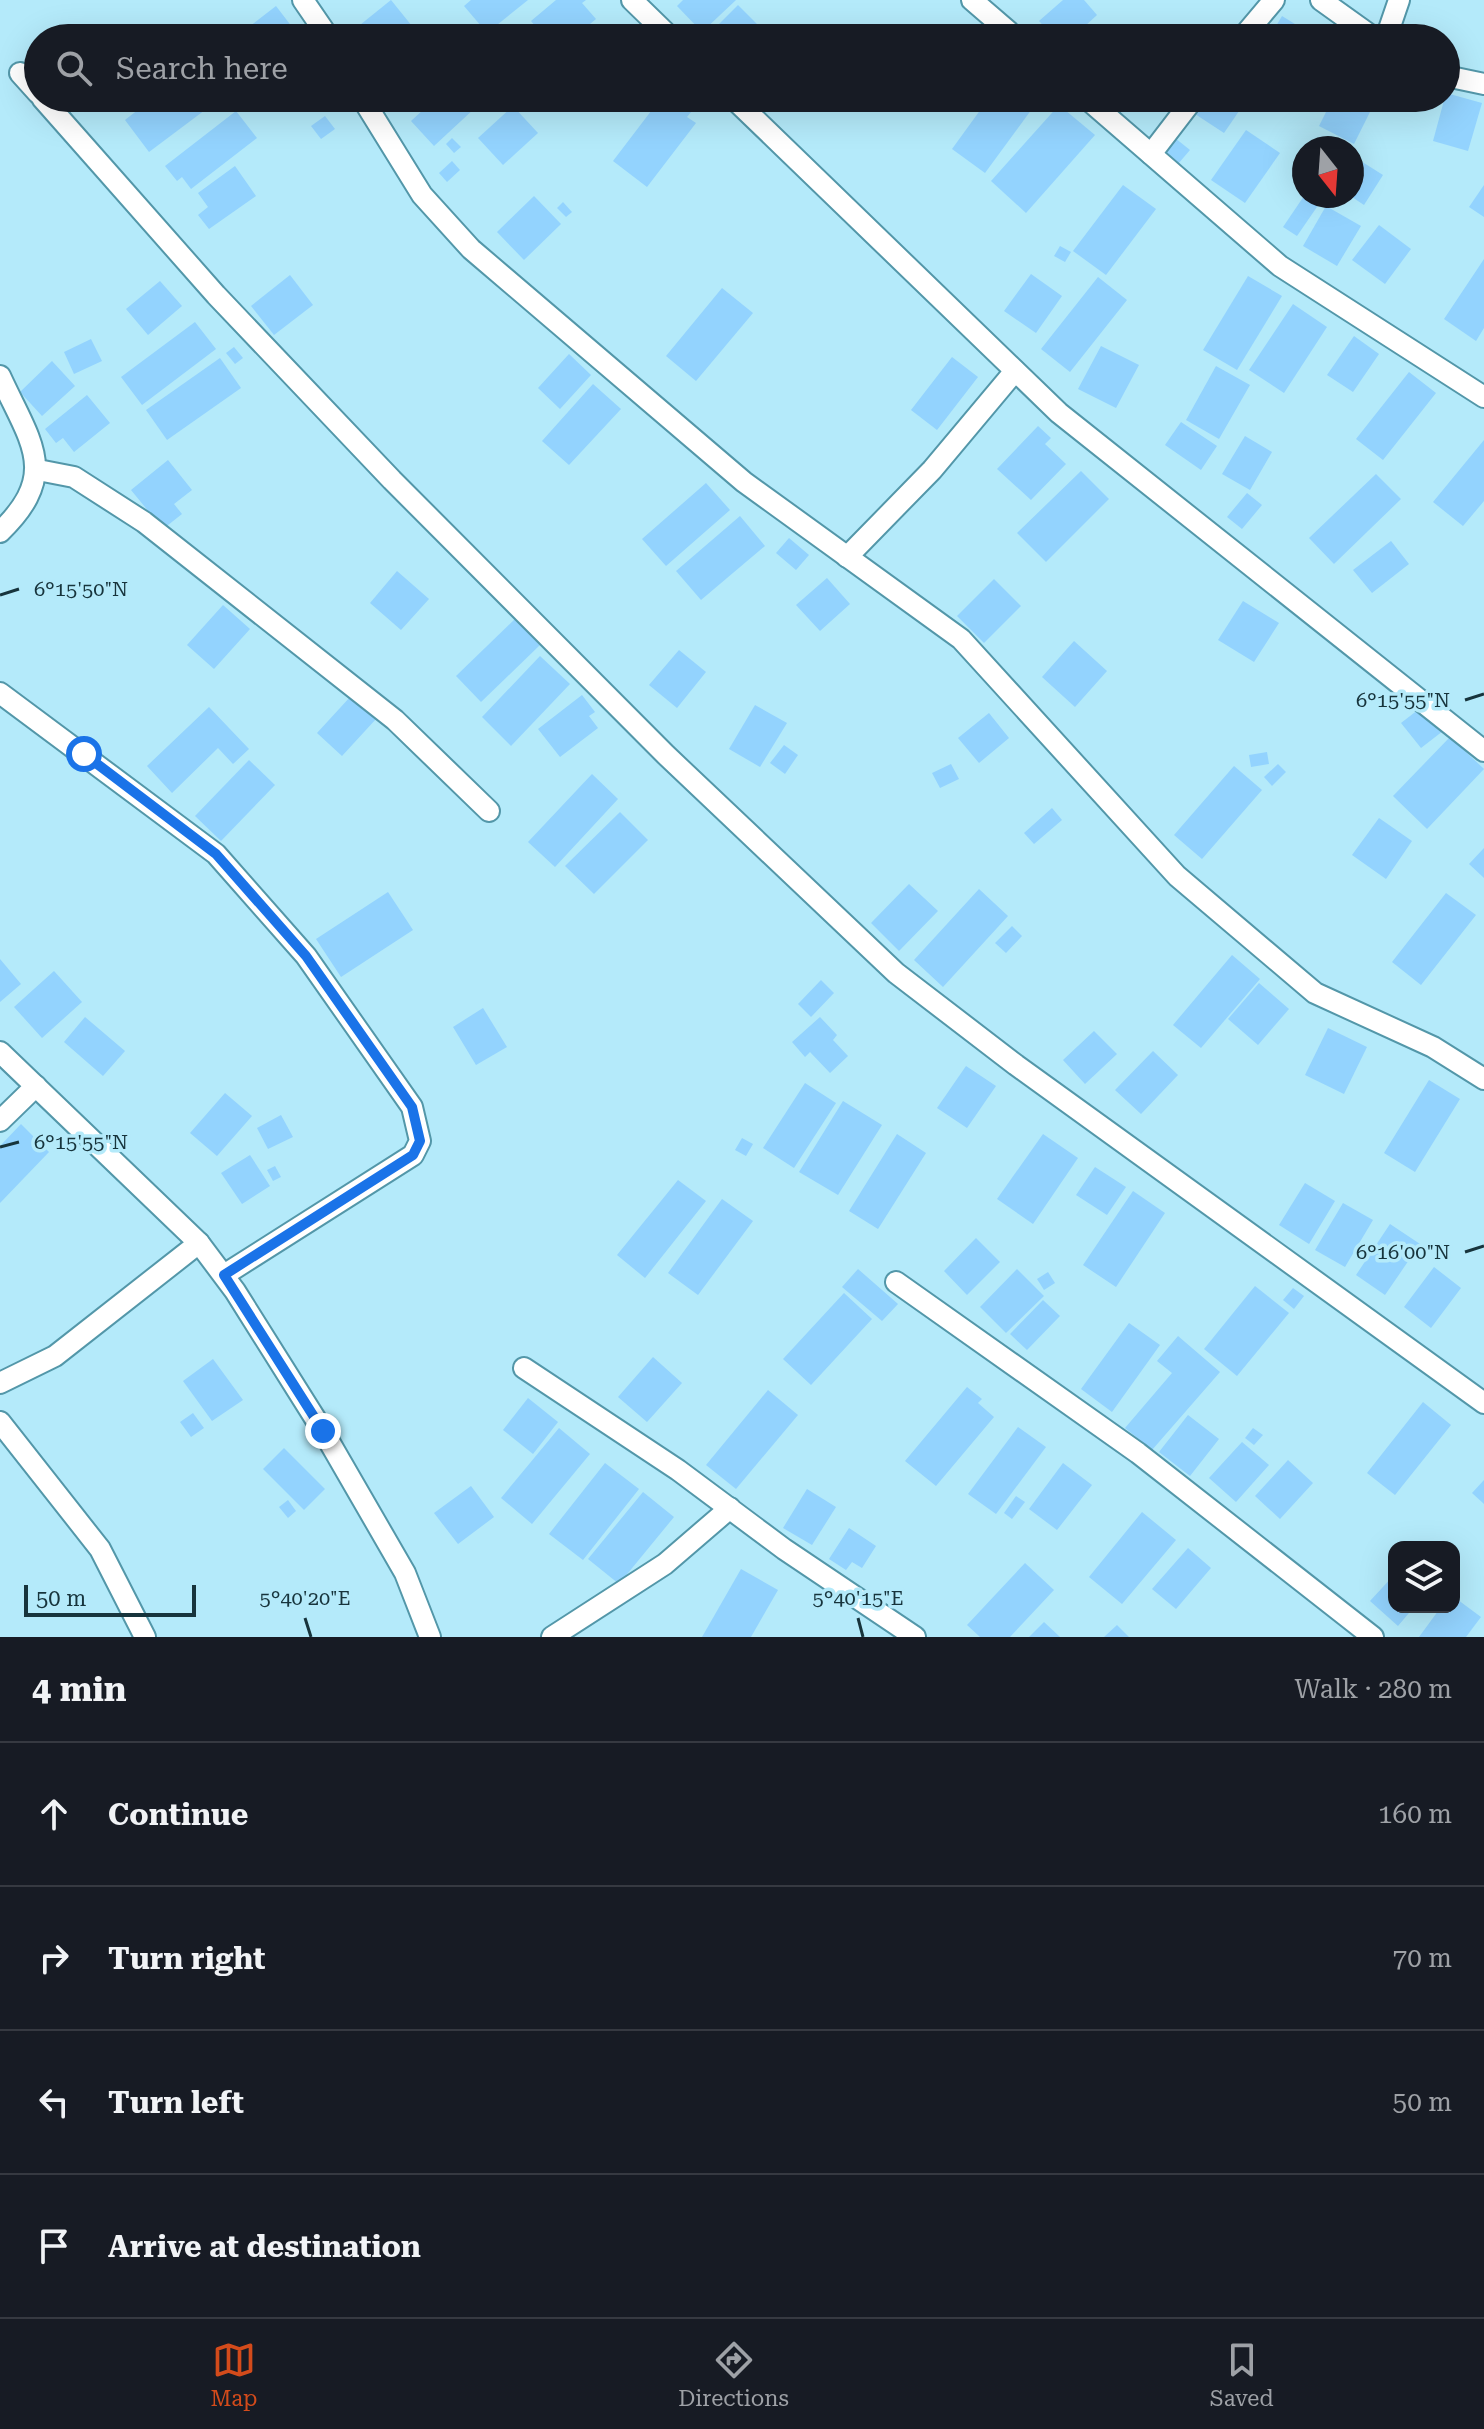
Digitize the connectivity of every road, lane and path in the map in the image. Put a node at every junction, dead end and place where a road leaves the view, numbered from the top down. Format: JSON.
{"nodes":[{"id":1,"x":303,"y":0,"type":"edge"},
{"id":2,"x":632,"y":0,"type":"edge"},
{"id":3,"x":972,"y":0,"type":"edge"},
{"id":4,"x":1274,"y":0,"type":"edge"},
{"id":5,"x":1321,"y":0,"type":"edge"},
{"id":6,"x":1399,"y":0,"type":"edge"},
{"id":7,"x":319,"y":24,"type":"edge"},
{"id":8,"x":657,"y":24,"type":"edge"},
{"id":9,"x":1000,"y":24,"type":"edge"},
{"id":10,"x":1254,"y":24,"type":"edge"},
{"id":11,"x":1354,"y":24,"type":"edge"},
{"id":12,"x":1391,"y":24,"type":"edge"},
{"id":13,"x":20,"y":73,"type":"dead end"},
{"id":14,"x":24,"y":77,"type":"edge"},
{"id":15,"x":1460,"y":79,"type":"edge"},
{"id":16,"x":1484,"y":84,"type":"edge"},
{"id":17,"x":54,"y":112,"type":"edge"},
{"id":18,"x":371,"y":112,"type":"edge"},
{"id":19,"x":747,"y":112,"type":"edge"},
{"id":20,"x":1102,"y":112,"type":"edge"},
{"id":21,"x":1183,"y":112,"type":"edge"},
{"id":22,"x":1151,"y":154,"type":"junction"},
{"id":23,"x":1015,"y":371,"type":"junction"},
{"id":24,"x":0,"y":376,"type":"edge"},
{"id":25,"x":1484,"y":397,"type":"edge"},
{"id":26,"x":38,"y":470,"type":"junction"},
{"id":27,"x":0,"y":532,"type":"edge"},
{"id":28,"x":847,"y":557,"type":"junction"},
{"id":29,"x":0,"y":693,"type":"edge"},
{"id":30,"x":1484,"y":751,"type":"edge"},
{"id":31,"x":489,"y":811,"type":"dead end"},
{"id":32,"x":0,"y":1052,"type":"edge"},
{"id":33,"x":1484,"y":1079,"type":"edge"},
{"id":34,"x":36,"y":1086,"type":"junction"},
{"id":35,"x":0,"y":1121,"type":"edge"},
{"id":36,"x":199,"y":1243,"type":"junction"},
{"id":37,"x":224,"y":1275,"type":"junction"},
{"id":38,"x":896,"y":1282,"type":"dead end"},
{"id":39,"x":524,"y":1368,"type":"dead end"},
{"id":40,"x":0,"y":1383,"type":"edge"},
{"id":41,"x":1484,"y":1403,"type":"edge"},
{"id":42,"x":0,"y":1422,"type":"edge"},
{"id":43,"x":730,"y":1508,"type":"junction"},
{"id":44,"x":145,"y":1637,"type":"edge"},
{"id":45,"x":430,"y":1637,"type":"edge"},
{"id":46,"x":552,"y":1637,"type":"edge"},
{"id":47,"x":915,"y":1637,"type":"edge"},
{"id":48,"x":1373,"y":1637,"type":"edge"}],
"edges":[{"from":1,"to":7,"type":"street"},
{"from":2,"to":8,"type":"street"},
{"from":3,"to":9,"type":"street"},
{"from":4,"to":10,"type":"street"},
{"from":5,"to":11,"type":"street"},
{"from":6,"to":12,"type":"street"},
{"from":13,"to":14,"type":"street"},
{"from":15,"to":16,"type":"street"},
{"from":17,"to":41,"type":"street"},
{"from":18,"to":28,"type":"street"},
{"from":19,"to":23,"type":"street"},
{"from":20,"to":22,"type":"street"},
{"from":21,"to":22,"type":"street"},
{"from":22,"to":25,"type":"street"},
{"from":23,"to":28,"type":"street"},
{"from":23,"to":30,"type":"street"},
{"from":24,"to":26,"type":"street"},
{"from":26,"to":27,"type":"street"},
{"from":26,"to":31,"type":"street"},
{"from":28,"to":33,"type":"street"},
{"from":29,"to":37,"type":"street"},
{"from":32,"to":34,"type":"street"},
{"from":34,"to":35,"type":"street"},
{"from":34,"to":36,"type":"street"},
{"from":36,"to":37,"type":"street"},
{"from":36,"to":40,"type":"street"},
{"from":37,"to":45,"type":"street"},
{"from":38,"to":48,"type":"street"},
{"from":39,"to":43,"type":"street"},
{"from":42,"to":44,"type":"street"},
{"from":43,"to":46,"type":"street"},
{"from":43,"to":47,"type":"street"}]}
